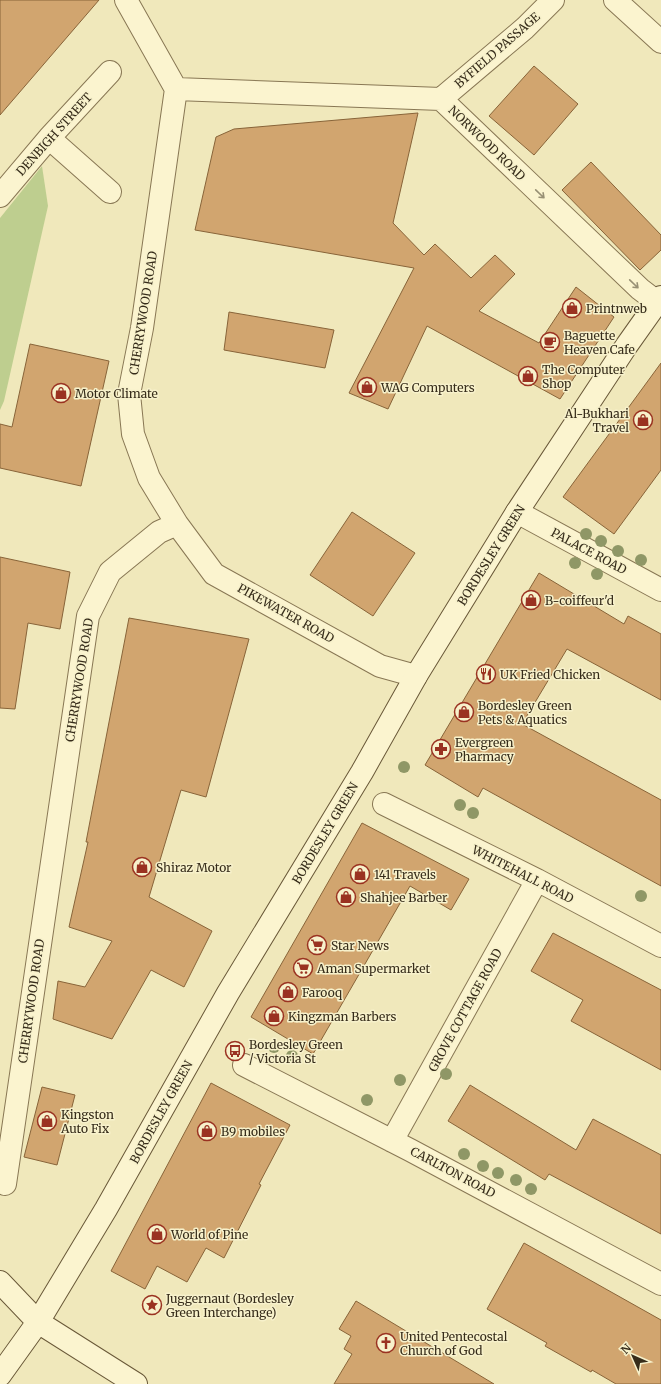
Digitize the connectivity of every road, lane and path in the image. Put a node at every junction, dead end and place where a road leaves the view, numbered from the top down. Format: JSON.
{"nodes":[{"id":1,"x":126,"y":0,"type":"edge"},
{"id":2,"x":553,"y":0,"type":"edge"},
{"id":3,"x":615,"y":0,"type":"edge"},
{"id":4,"x":661,"y":42,"type":"edge"},
{"id":5,"x":110,"y":72,"type":"dead end"},
{"id":6,"x":176,"y":89,"type":"junction"},
{"id":7,"x":441,"y":99,"type":"junction"},
{"id":8,"x":50,"y":138,"type":"junction"},
{"id":9,"x":110,"y":192,"type":"dead end"},
{"id":10,"x":0,"y":196,"type":"edge"},
{"id":11,"x":659,"y":300,"type":"edge"},
{"id":12,"x":517,"y":512,"type":"junction"},
{"id":13,"x":177,"y":524,"type":"junction"},
{"id":14,"x":661,"y":590,"type":"edge"},
{"id":15,"x":416,"y":676,"type":"junction"},
{"id":16,"x":384,"y":804,"type":"dead end"},
{"id":17,"x":537,"y":880,"type":"junction"},
{"id":18,"x":661,"y":946,"type":"edge"},
{"id":19,"x":244,"y":1064,"type":"dead end"},
{"id":20,"x":392,"y":1140,"type":"junction"},
{"id":21,"x":5,"y":1184,"type":"dead end"},
{"id":22,"x":0,"y":1282,"type":"edge"},
{"id":23,"x":661,"y":1284,"type":"edge"},
{"id":24,"x":38,"y":1322,"type":"junction"},
{"id":25,"x":0,"y":1375,"type":"edge"},
{"id":26,"x":136,"y":1384,"type":"edge"}],
"edges":[{"from":1,"to":6,"type":"street"},
{"from":2,"to":7,"type":"street","name":"BYFIELD PASSAGE"},
{"from":3,"to":4,"type":"street"},
{"from":5,"to":8,"type":"street","name":"DENBIGH STREET"},
{"from":6,"to":7,"type":"street","name":"NORWOOD ROAD"},
{"from":6,"to":13,"type":"street","name":"CHERRYWOOD ROAD"},
{"from":7,"to":11,"type":"street","name":"NORWOOD ROAD","one_way":true},
{"from":8,"to":9,"type":"street"},
{"from":8,"to":10,"type":"street","name":"DENBIGH STREET"},
{"from":11,"to":12,"type":"street","name":"BORDESLEY GREEN"},
{"from":12,"to":14,"type":"street","name":"PALACE ROAD"},
{"from":12,"to":15,"type":"street","name":"BORDESLEY GREEN"},
{"from":13,"to":15,"type":"street","name":"PIKEWATER ROAD"},
{"from":13,"to":21,"type":"street","name":"CHERRYWOOD ROAD"},
{"from":15,"to":24,"type":"street","name":"BORDESLEY GREEN"},
{"from":16,"to":17,"type":"street","name":"WHITEHALL ROAD"},
{"from":17,"to":18,"type":"street","name":"WHITEHALL ROAD"},
{"from":17,"to":20,"type":"street","name":"GROVE COTTAGE ROAD"},
{"from":19,"to":20,"type":"street","name":"CARLTON ROAD"},
{"from":20,"to":23,"type":"street","name":"CARLTON ROAD"},
{"from":22,"to":24,"type":"street"},
{"from":24,"to":25,"type":"street","name":"BORDESLEY GREEN"},
{"from":24,"to":26,"type":"street"}]}
